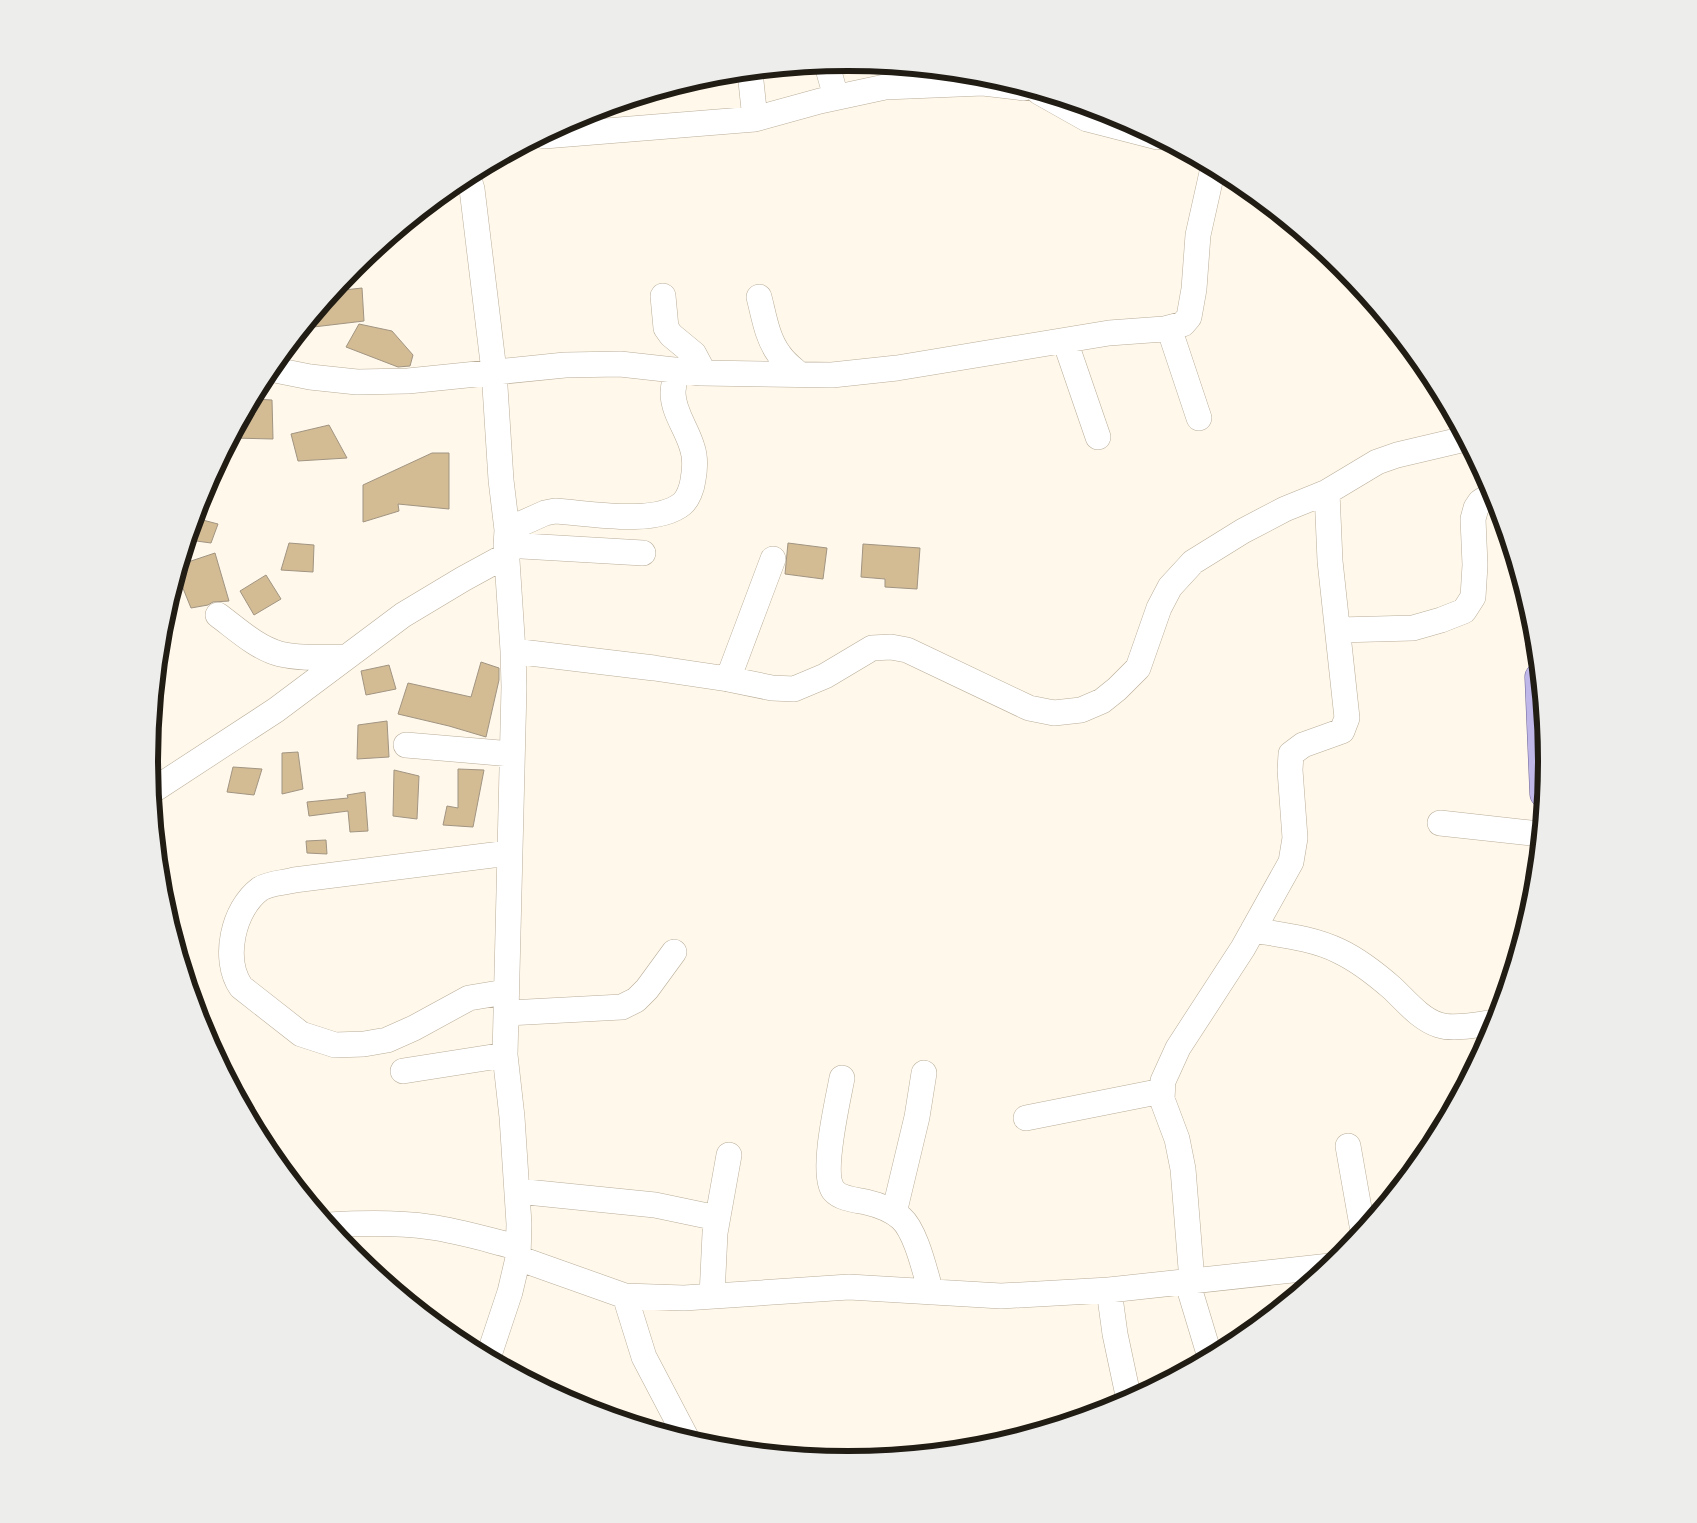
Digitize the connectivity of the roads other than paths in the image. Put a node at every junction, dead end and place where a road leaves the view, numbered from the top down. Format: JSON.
{"nodes":[{"id":1,"x":829,"y":72,"type":"edge"},
{"id":2,"x":751,"y":78,"type":"edge"},
{"id":3,"x":949,"y":79,"type":"edge"},
{"id":4,"x":836,"y":97,"type":"junction"},
{"id":5,"x":1067,"y":107,"type":"edge"},
{"id":6,"x":756,"y":120,"type":"junction"},
{"id":7,"x":1120,"y":127,"type":"edge"},
{"id":8,"x":559,"y":135,"type":"edge"},
{"id":9,"x":1211,"y":175,"type":"edge"},
{"id":10,"x":471,"y":184,"type":"edge"},
{"id":11,"x":663,"y":296,"type":"dead end"},
{"id":12,"x":759,"y":297,"type":"dead end"},
{"id":13,"x":1169,"y":328,"type":"junction"},
{"id":14,"x":1065,"y":341,"type":"junction"},
{"id":15,"x":677,"y":370,"type":"junction"},
{"id":16,"x":280,"y":371,"type":"edge"},
{"id":17,"x":494,"y":371,"type":"junction"},
{"id":18,"x":704,"y":373,"type":"junction"},
{"id":19,"x":799,"y":374,"type":"junction"},
{"id":20,"x":1199,"y":418,"type":"dead end"},
{"id":21,"x":1098,"y":437,"type":"dead end"},
{"id":22,"x":1459,"y":440,"type":"edge"},
{"id":23,"x":1327,"y":492,"type":"junction"},
{"id":24,"x":1486,"y":498,"type":"edge"},
{"id":25,"x":507,"y":544,"type":"junction"},
{"id":26,"x":643,"y":553,"type":"dead end"},
{"id":27,"x":773,"y":559,"type":"dead end"},
{"id":28,"x":218,"y":616,"type":"dead end"},
{"id":29,"x":1339,"y":630,"type":"junction"},
{"id":30,"x":513,"y":651,"type":"junction"},
{"id":31,"x":346,"y":657,"type":"junction"},
{"id":32,"x":728,"y":679,"type":"junction"},
{"id":33,"x":406,"y":745,"type":"dead end"},
{"id":34,"x":512,"y":754,"type":"junction"},
{"id":35,"x":159,"y":786,"type":"edge"},
{"id":36,"x":1440,"y":823,"type":"dead end"},
{"id":37,"x":1535,"y":833,"type":"edge"},
{"id":38,"x":509,"y":853,"type":"junction"},
{"id":39,"x":1254,"y":930,"type":"junction"},
{"id":40,"x":674,"y":952,"type":"dead end"},
{"id":41,"x":506,"y":1003,"type":"junction"},
{"id":42,"x":1487,"y":1023,"type":"edge"},
{"id":43,"x":505,"y":1055,"type":"junction"},
{"id":44,"x":403,"y":1071,"type":"dead end"},
{"id":45,"x":924,"y":1073,"type":"dead end"},
{"id":46,"x":842,"y":1078,"type":"dead end"},
{"id":47,"x":1162,"y":1091,"type":"junction"},
{"id":48,"x":1026,"y":1118,"type":"dead end"},
{"id":49,"x":1348,"y":1146,"type":"dead end"},
{"id":50,"x":729,"y":1155,"type":"dead end"},
{"id":51,"x":517,"y":1191,"type":"junction"},
{"id":52,"x":894,"y":1213,"type":"junction"},
{"id":53,"x":717,"y":1218,"type":"junction"},
{"id":54,"x":1362,"y":1223,"type":"edge"},
{"id":55,"x":337,"y":1225,"type":"edge"},
{"id":56,"x":518,"y":1253,"type":"junction"},
{"id":57,"x":1318,"y":1267,"type":"edge"},
{"id":58,"x":1190,"y":1281,"type":"junction"},
{"id":59,"x":1109,"y":1290,"type":"junction"},
{"id":60,"x":931,"y":1292,"type":"junction"},
{"id":61,"x":625,"y":1296,"type":"junction"},
{"id":62,"x":712,"y":1296,"type":"junction"},
{"id":63,"x":1208,"y":1350,"type":"edge"},
{"id":64,"x":490,"y":1351,"type":"edge"},
{"id":65,"x":1127,"y":1393,"type":"edge"},
{"id":66,"x":683,"y":1431,"type":"edge"}],
"edges":[{"from":1,"to":4,"type":"street"},
{"from":2,"to":6,"type":"street"},
{"from":3,"to":4,"type":"street"},
{"from":4,"to":6,"type":"street"},
{"from":5,"to":7,"type":"street"},
{"from":6,"to":8,"type":"street"},
{"from":9,"to":13,"type":"street"},
{"from":10,"to":17,"type":"street"},
{"from":11,"to":18,"type":"street"},
{"from":12,"to":19,"type":"street"},
{"from":13,"to":14,"type":"street"},
{"from":13,"to":20,"type":"street"},
{"from":14,"to":19,"type":"street"},
{"from":14,"to":21,"type":"street"},
{"from":15,"to":17,"type":"street"},
{"from":15,"to":18,"type":"street"},
{"from":15,"to":25,"type":"street"},
{"from":16,"to":17,"type":"street"},
{"from":17,"to":25,"type":"street"},
{"from":18,"to":19,"type":"street"},
{"from":22,"to":23,"type":"street"},
{"from":23,"to":29,"type":"street"},
{"from":23,"to":32,"type":"street"},
{"from":24,"to":29,"type":"street"},
{"from":25,"to":26,"type":"street"},
{"from":25,"to":30,"type":"street"},
{"from":25,"to":31,"type":"street"},
{"from":27,"to":32,"type":"street"},
{"from":28,"to":31,"type":"street"},
{"from":29,"to":39,"type":"street"},
{"from":30,"to":32,"type":"street"},
{"from":30,"to":34,"type":"street"},
{"from":31,"to":35,"type":"street"},
{"from":33,"to":34,"type":"street"},
{"from":34,"to":38,"type":"street"},
{"from":36,"to":37,"type":"street"},
{"from":38,"to":41,"type":"street"},
{"from":38,"to":41,"type":"street"},
{"from":39,"to":42,"type":"street"},
{"from":39,"to":47,"type":"street"},
{"from":40,"to":41,"type":"street"},
{"from":41,"to":43,"type":"street"},
{"from":43,"to":44,"type":"street"},
{"from":43,"to":51,"type":"street"},
{"from":45,"to":52,"type":"street"},
{"from":46,"to":52,"type":"street"},
{"from":47,"to":48,"type":"street"},
{"from":47,"to":58,"type":"street"},
{"from":49,"to":54,"type":"street"},
{"from":50,"to":53,"type":"street"},
{"from":51,"to":53,"type":"street"},
{"from":51,"to":56,"type":"street"},
{"from":52,"to":60,"type":"street"},
{"from":53,"to":62,"type":"street"},
{"from":55,"to":56,"type":"street"},
{"from":56,"to":61,"type":"street"},
{"from":56,"to":64,"type":"street"},
{"from":57,"to":58,"type":"street"},
{"from":58,"to":59,"type":"street"},
{"from":58,"to":63,"type":"street"},
{"from":59,"to":60,"type":"street"},
{"from":59,"to":65,"type":"street"},
{"from":60,"to":62,"type":"street"},
{"from":61,"to":62,"type":"street"},
{"from":61,"to":66,"type":"street"}]}
